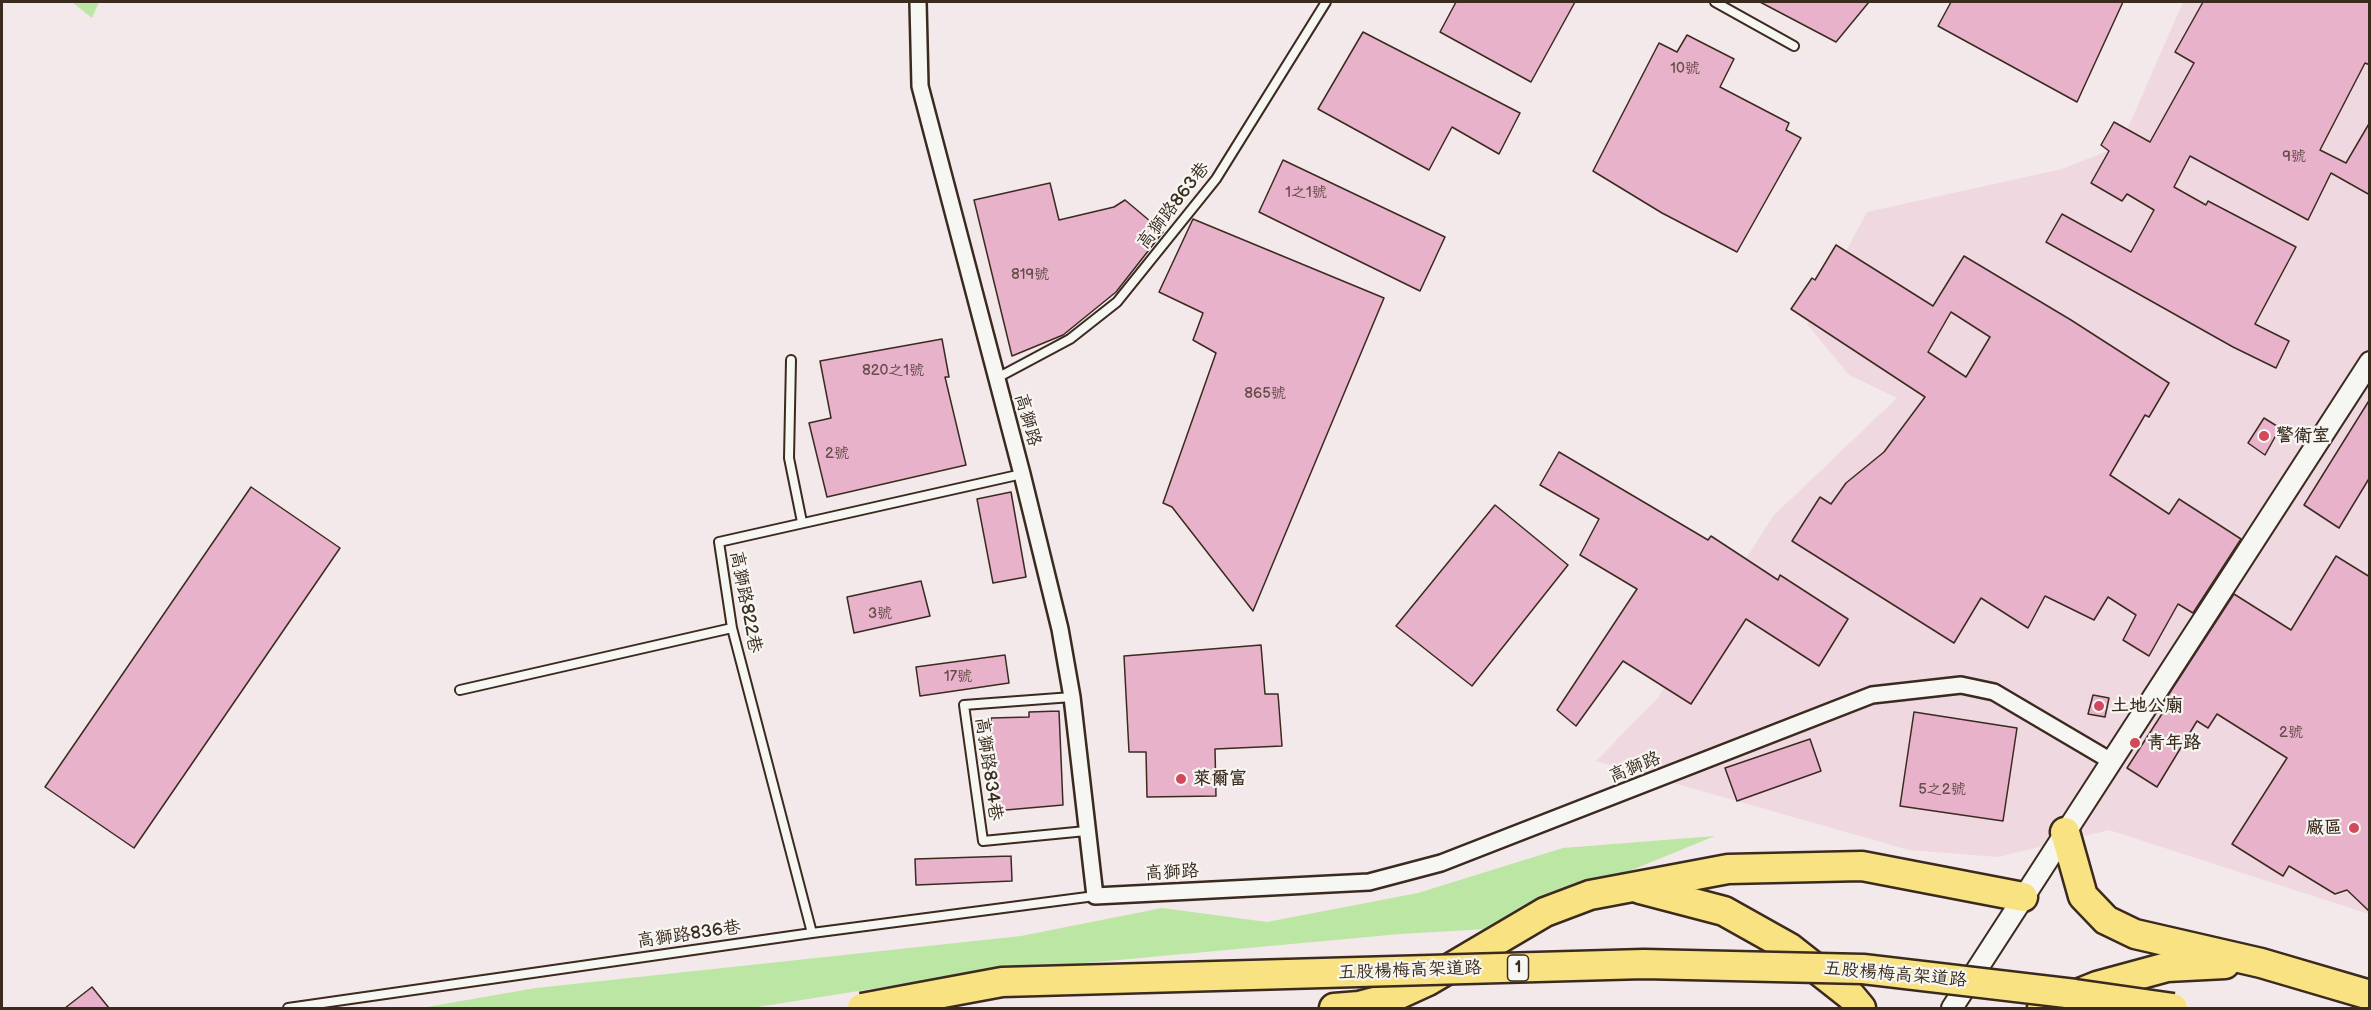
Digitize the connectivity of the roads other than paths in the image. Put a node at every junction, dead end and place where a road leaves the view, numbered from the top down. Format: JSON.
{"nodes":[{"id":1,"x":918,"y":2,"type":"edge"},
{"id":2,"x":1326,"y":2,"type":"edge"},
{"id":3,"x":1715,"y":2,"type":"edge"},
{"id":4,"x":1794,"y":46,"type":"dead end"},
{"id":5,"x":791,"y":360,"type":"dead end"},
{"id":6,"x":2370,"y":362,"type":"edge"},
{"id":7,"x":995,"y":378,"type":"junction"},
{"id":8,"x":1022,"y":474,"type":"junction"},
{"id":9,"x":802,"y":522,"type":"junction"},
{"id":10,"x":732,"y":628,"type":"junction"},
{"id":11,"x":460,"y":690,"type":"dead end"},
{"id":12,"x":1072,"y":698,"type":"junction"},
{"id":13,"x":2111,"y":761,"type":"junction"},
{"id":14,"x":1086,"y":831,"type":"junction"},
{"id":15,"x":2065,"y":832,"type":"junction"},
{"id":16,"x":1631,"y":887,"type":"junction"},
{"id":17,"x":1095,"y":896,"type":"junction"},
{"id":18,"x":2023,"y":897,"type":"junction"},
{"id":19,"x":812,"y":933,"type":"junction"},
{"id":20,"x":2261,"y":963,"type":"junction"},
{"id":21,"x":2370,"y":995,"type":"edge"},
{"id":22,"x":288,"y":1008,"type":"edge"},
{"id":23,"x":862,"y":1008,"type":"edge"},
{"id":24,"x":1334,"y":1008,"type":"edge"},
{"id":25,"x":1861,"y":1008,"type":"edge"},
{"id":26,"x":1952,"y":1008,"type":"edge"},
{"id":27,"x":2042,"y":1008,"type":"edge"},
{"id":28,"x":2173,"y":1008,"type":"edge"}],
"edges":[{"from":1,"to":7,"type":"street","name":"高獅路"},
{"from":2,"to":7,"type":"lane","name":"高獅路863巷"},
{"from":3,"to":4,"type":"lane"},
{"from":5,"to":9,"type":"lane"},
{"from":6,"to":13,"type":"street"},
{"from":7,"to":8,"type":"street","name":"高獅路"},
{"from":8,"to":9,"type":"lane","name":"高獅路822巷"},
{"from":8,"to":12,"type":"street","name":"高獅路"},
{"from":9,"to":10,"type":"lane","name":"高獅路822巷"},
{"from":10,"to":11,"type":"lane"},
{"from":10,"to":19,"type":"lane","name":"高獅路822巷"},
{"from":12,"to":14,"type":"street","name":"高獅路"},
{"from":12,"to":14,"type":"lane","name":"高獅路834巷"},
{"from":13,"to":15,"type":"street"},
{"from":13,"to":17,"type":"street","name":"高獅路"},
{"from":14,"to":17,"type":"street","name":"高獅路"},
{"from":15,"to":18,"type":"street"},
{"from":15,"to":20,"type":"highway"},
{"from":16,"to":18,"type":"highway"},
{"from":16,"to":24,"type":"highway"},
{"from":16,"to":25,"type":"highway"},
{"from":17,"to":19,"type":"lane","name":"高獅路836巷"},
{"from":18,"to":26,"type":"street"},
{"from":19,"to":22,"type":"lane","name":"高獅路836巷"},
{"from":20,"to":21,"type":"highway"},
{"from":20,"to":27,"type":"highway","bridge":true},
{"from":23,"to":28,"type":"highway","name":"五股楊梅高架道路","number":"1","bridge":true}]}
